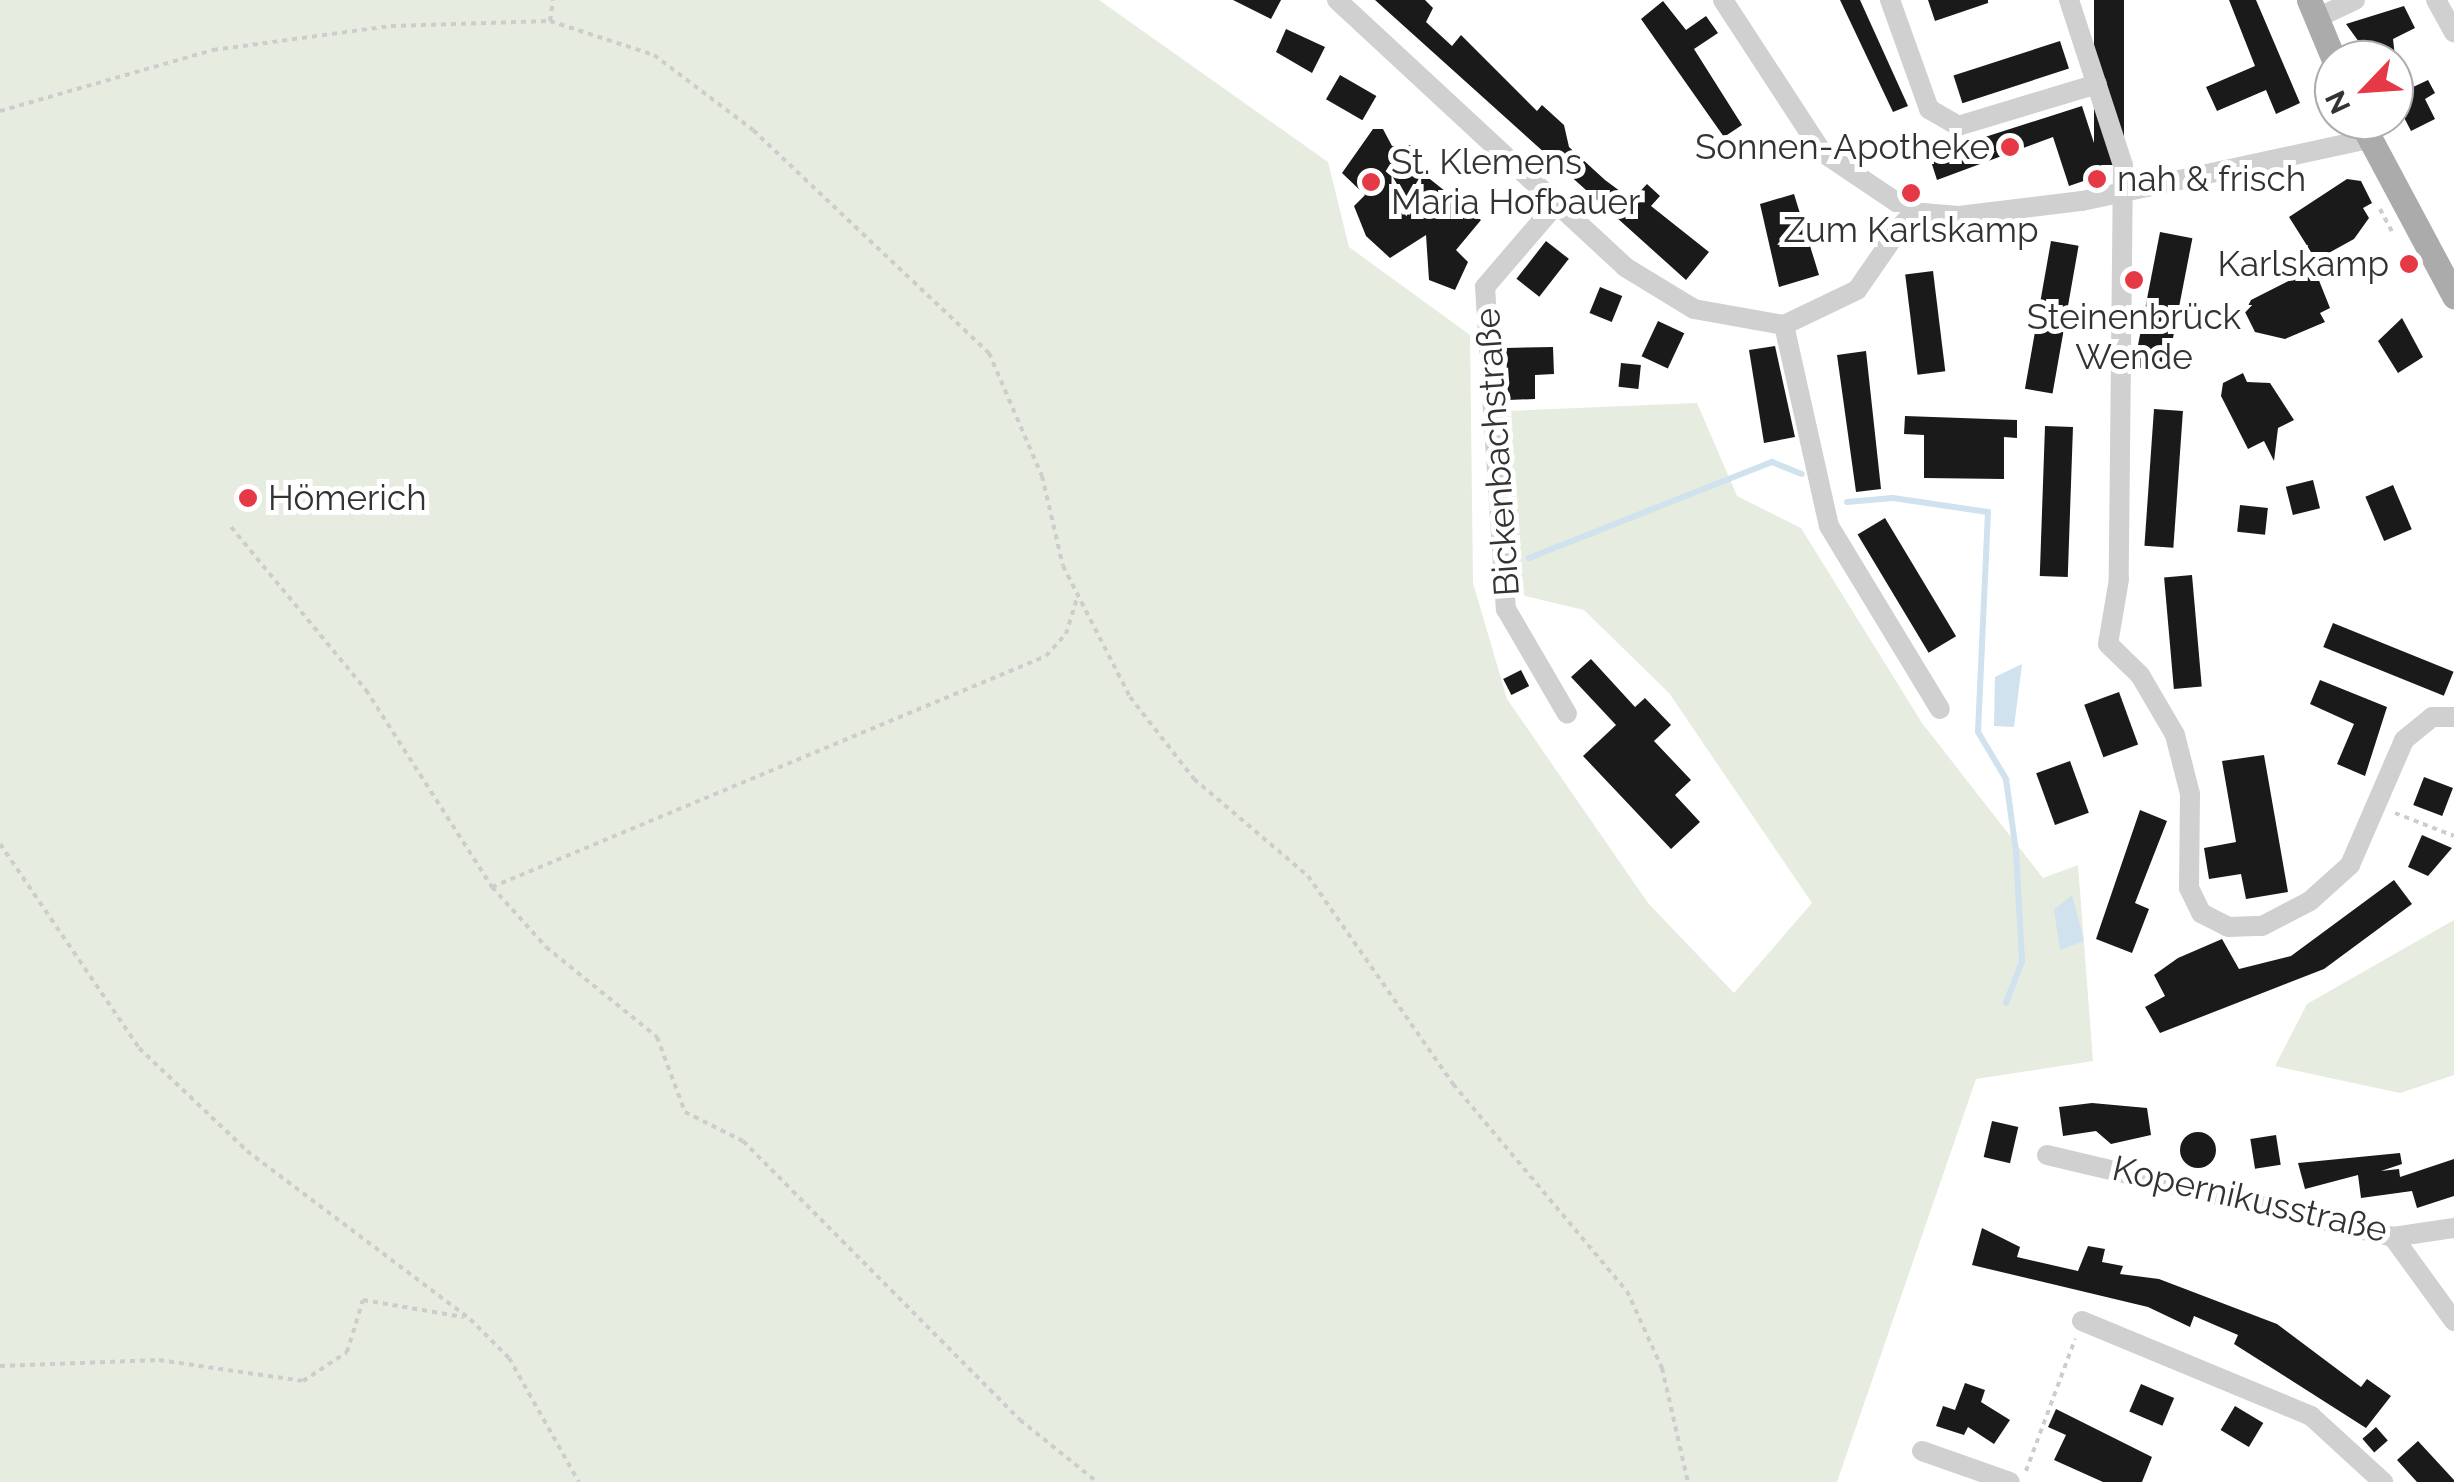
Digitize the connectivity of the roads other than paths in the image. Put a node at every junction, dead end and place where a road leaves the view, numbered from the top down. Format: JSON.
{"nodes":[{"id":1,"x":1337,"y":0,"type":"edge"},
{"id":2,"x":1723,"y":0,"type":"edge"},
{"id":3,"x":1890,"y":0,"type":"edge"},
{"id":4,"x":2069,"y":0,"type":"edge"},
{"id":5,"x":2355,"y":0,"type":"edge"},
{"id":6,"x":2436,"y":0,"type":"edge"},
{"id":7,"x":2313,"y":9,"type":"edge"},
{"id":8,"x":2454,"y":32,"type":"edge"},
{"id":9,"x":2326,"y":40,"type":"edge"},
{"id":10,"x":2097,"y":84,"type":"junction"},
{"id":11,"x":2326,"y":140,"type":"edge"},
{"id":12,"x":2369,"y":140,"type":"edge"},
{"id":13,"x":2124,"y":194,"type":"junction"},
{"id":14,"x":1558,"y":202,"type":"junction"},
{"id":15,"x":1911,"y":212,"type":"junction"},
{"id":16,"x":2454,"y":296,"type":"edge"},
{"id":17,"x":1784,"y":326,"type":"junction"},
{"id":18,"x":1940,"y":710,"type":"dead end"},
{"id":19,"x":1568,"y":714,"type":"dead end"},
{"id":20,"x":2454,"y":716,"type":"edge"},
{"id":21,"x":2047,"y":1155,"type":"dead end"},
{"id":22,"x":2454,"y":1228,"type":"edge"},
{"id":23,"x":2394,"y":1237,"type":"junction"},
{"id":24,"x":2082,"y":1320,"type":"road end"},
{"id":25,"x":2454,"y":1321,"type":"edge"},
{"id":26,"x":1922,"y":1451,"type":"dead end"},
{"id":27,"x":2010,"y":1482,"type":"edge"},
{"id":28,"x":2383,"y":1482,"type":"edge"}],
"edges":[{"from":1,"to":14,"type":"street"},
{"from":2,"to":15,"type":"street"},
{"from":3,"to":10,"type":"street"},
{"from":4,"to":10,"type":"street"},
{"from":5,"to":7,"type":"street"},
{"from":6,"to":8,"type":"street"},
{"from":7,"to":9,"type":"main road"},
{"from":10,"to":13,"type":"street"},
{"from":11,"to":13,"type":"street"},
{"from":12,"to":16,"type":"main road"},
{"from":13,"to":15,"type":"street"},
{"from":13,"to":20,"type":"street"},
{"from":14,"to":17,"type":"street"},
{"from":14,"to":19,"type":"street","name":"Bickenbachstraße"},
{"from":15,"to":17,"type":"street"},
{"from":17,"to":18,"type":"street"},
{"from":21,"to":23,"type":"street","name":"Kopernikusstraße"},
{"from":22,"to":23,"type":"street","name":"Kopernikusstraße"},
{"from":23,"to":25,"type":"street"},
{"from":24,"to":28,"type":"street"},
{"from":26,"to":27,"type":"street"}]}
